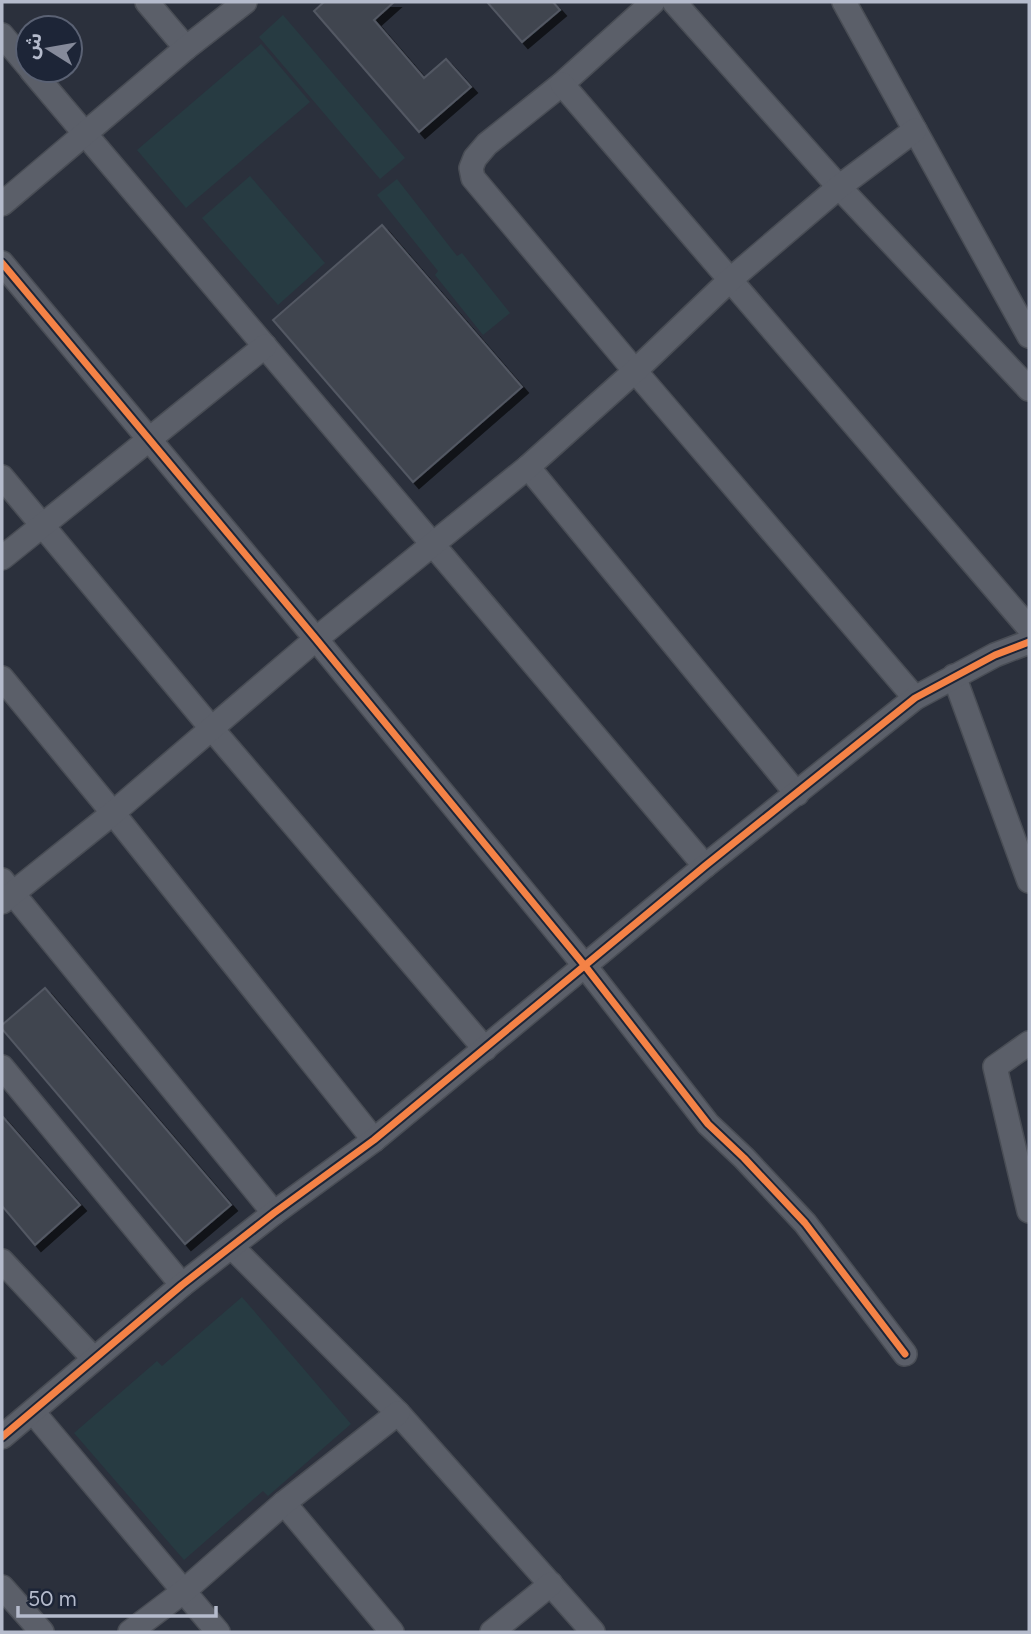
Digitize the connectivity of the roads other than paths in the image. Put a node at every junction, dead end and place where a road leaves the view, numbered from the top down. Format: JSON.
{"nodes":[{"id":1,"x":147,"y":2,"type":"edge"},
{"id":2,"x":245,"y":2,"type":"edge"},
{"id":3,"x":653,"y":2,"type":"edge"},
{"id":4,"x":674,"y":2,"type":"edge"},
{"id":5,"x":844,"y":2,"type":"edge"},
{"id":6,"x":2,"y":35,"type":"edge"},
{"id":7,"x":186,"y":48,"type":"junction"},
{"id":8,"x":14,"y":50,"type":"edge"},
{"id":9,"x":562,"y":83,"type":"junction"},
{"id":10,"x":43,"y":84,"type":"edge"},
{"id":11,"x":915,"y":130,"type":"junction"},
{"id":12,"x":85,"y":134,"type":"junction"},
{"id":13,"x":839,"y":187,"type":"junction"},
{"id":14,"x":2,"y":204,"type":"edge"},
{"id":15,"x":2,"y":263,"type":"edge"},
{"id":16,"x":730,"y":280,"type":"junction"},
{"id":17,"x":1029,"y":336,"type":"edge"},
{"id":18,"x":265,"y":346,"type":"junction"},
{"id":19,"x":635,"y":371,"type":"junction"},
{"id":20,"x":1029,"y":389,"type":"edge"},
{"id":21,"x":148,"y":440,"type":"junction"},
{"id":22,"x":528,"y":467,"type":"junction"},
{"id":23,"x":2,"y":477,"type":"edge"},
{"id":24,"x":41,"y":526,"type":"junction"},
{"id":25,"x":433,"y":545,"type":"junction"},
{"id":26,"x":2,"y":558,"type":"edge"},
{"id":27,"x":1029,"y":628,"type":"edge"},
{"id":28,"x":316,"y":639,"type":"junction"},
{"id":29,"x":1029,"y":642,"type":"edge"},
{"id":30,"x":954,"y":676,"type":"junction"},
{"id":31,"x":2,"y":678,"type":"edge"},
{"id":32,"x":915,"y":698,"type":"junction"},
{"id":33,"x":212,"y":729,"type":"junction"},
{"id":34,"x":797,"y":794,"type":"junction"},
{"id":35,"x":113,"y":813,"type":"junction"},
{"id":36,"x":705,"y":866,"type":"junction"},
{"id":37,"x":1029,"y":881,"type":"edge"},
{"id":38,"x":5,"y":892,"type":"edge"},
{"id":39,"x":585,"y":966,"type":"junction"},
{"id":40,"x":1029,"y":1042,"type":"edge"},
{"id":41,"x":485,"y":1049,"type":"junction"},
{"id":42,"x":2,"y":1067,"type":"edge"},
{"id":43,"x":374,"y":1140,"type":"junction"},
{"id":44,"x":1029,"y":1210,"type":"edge"},
{"id":45,"x":274,"y":1213,"type":"junction"},
{"id":46,"x":232,"y":1247,"type":"junction"},
{"id":47,"x":2,"y":1261,"type":"edge"},
{"id":48,"x":182,"y":1285,"type":"junction"},
{"id":49,"x":905,"y":1354,"type":"dead end"},
{"id":50,"x":94,"y":1359,"type":"junction"},
{"id":51,"x":33,"y":1412,"type":"junction"},
{"id":52,"x":398,"y":1413,"type":"junction"},
{"id":53,"x":2,"y":1437,"type":"edge"},
{"id":54,"x":284,"y":1503,"type":"junction"},
{"id":55,"x":551,"y":1584,"type":"junction"},
{"id":56,"x":2,"y":1587,"type":"edge"},
{"id":57,"x":184,"y":1591,"type":"junction"},
{"id":58,"x":42,"y":1632,"type":"edge"},
{"id":59,"x":130,"y":1632,"type":"edge"},
{"id":60,"x":218,"y":1632,"type":"edge"},
{"id":61,"x":392,"y":1632,"type":"edge"},
{"id":62,"x":492,"y":1632,"type":"edge"},
{"id":63,"x":593,"y":1632,"type":"edge"}],
"edges":[{"from":1,"to":7,"type":"street"},
{"from":2,"to":7,"type":"street"},
{"from":3,"to":9,"type":"street"},
{"from":4,"to":13,"type":"street"},
{"from":5,"to":11,"type":"street"},
{"from":6,"to":8,"type":"street"},
{"from":7,"to":12,"type":"street"},
{"from":9,"to":16,"type":"street"},
{"from":9,"to":19,"type":"street"},
{"from":10,"to":12,"type":"street"},
{"from":11,"to":13,"type":"street"},
{"from":11,"to":17,"type":"street"},
{"from":12,"to":14,"type":"street"},
{"from":12,"to":18,"type":"street"},
{"from":13,"to":16,"type":"street"},
{"from":13,"to":20,"type":"street"},
{"from":15,"to":21,"type":"street"},
{"from":16,"to":19,"type":"street"},
{"from":16,"to":27,"type":"street"},
{"from":18,"to":21,"type":"street"},
{"from":18,"to":25,"type":"street"},
{"from":19,"to":22,"type":"street"},
{"from":19,"to":32,"type":"street"},
{"from":21,"to":24,"type":"street"},
{"from":21,"to":28,"type":"street"},
{"from":22,"to":25,"type":"street"},
{"from":22,"to":34,"type":"street"},
{"from":23,"to":24,"type":"street"},
{"from":24,"to":26,"type":"street"},
{"from":24,"to":33,"type":"street"},
{"from":25,"to":28,"type":"street"},
{"from":25,"to":36,"type":"street"},
{"from":28,"to":33,"type":"street"},
{"from":28,"to":39,"type":"street"},
{"from":29,"to":30,"type":"street"},
{"from":30,"to":32,"type":"street"},
{"from":30,"to":37,"type":"street"},
{"from":31,"to":35,"type":"street"},
{"from":32,"to":34,"type":"street"},
{"from":33,"to":35,"type":"street"},
{"from":33,"to":41,"type":"street"},
{"from":34,"to":36,"type":"street"},
{"from":35,"to":38,"type":"street"},
{"from":35,"to":43,"type":"street"},
{"from":36,"to":39,"type":"street"},
{"from":38,"to":45,"type":"street"},
{"from":39,"to":41,"type":"street"},
{"from":39,"to":49,"type":"street"},
{"from":40,"to":44,"type":"street"},
{"from":41,"to":43,"type":"street"},
{"from":42,"to":48,"type":"street"},
{"from":43,"to":45,"type":"street"},
{"from":45,"to":46,"type":"street"},
{"from":46,"to":48,"type":"street"},
{"from":46,"to":52,"type":"street"},
{"from":47,"to":50,"type":"street"},
{"from":48,"to":50,"type":"street"},
{"from":50,"to":51,"type":"street"},
{"from":51,"to":53,"type":"street"},
{"from":51,"to":57,"type":"street"},
{"from":52,"to":54,"type":"street"},
{"from":52,"to":55,"type":"street"},
{"from":54,"to":57,"type":"street"},
{"from":54,"to":61,"type":"street"},
{"from":55,"to":62,"type":"street"},
{"from":55,"to":63,"type":"street"},
{"from":56,"to":58,"type":"street"},
{"from":57,"to":59,"type":"street"},
{"from":57,"to":60,"type":"street"}]}
